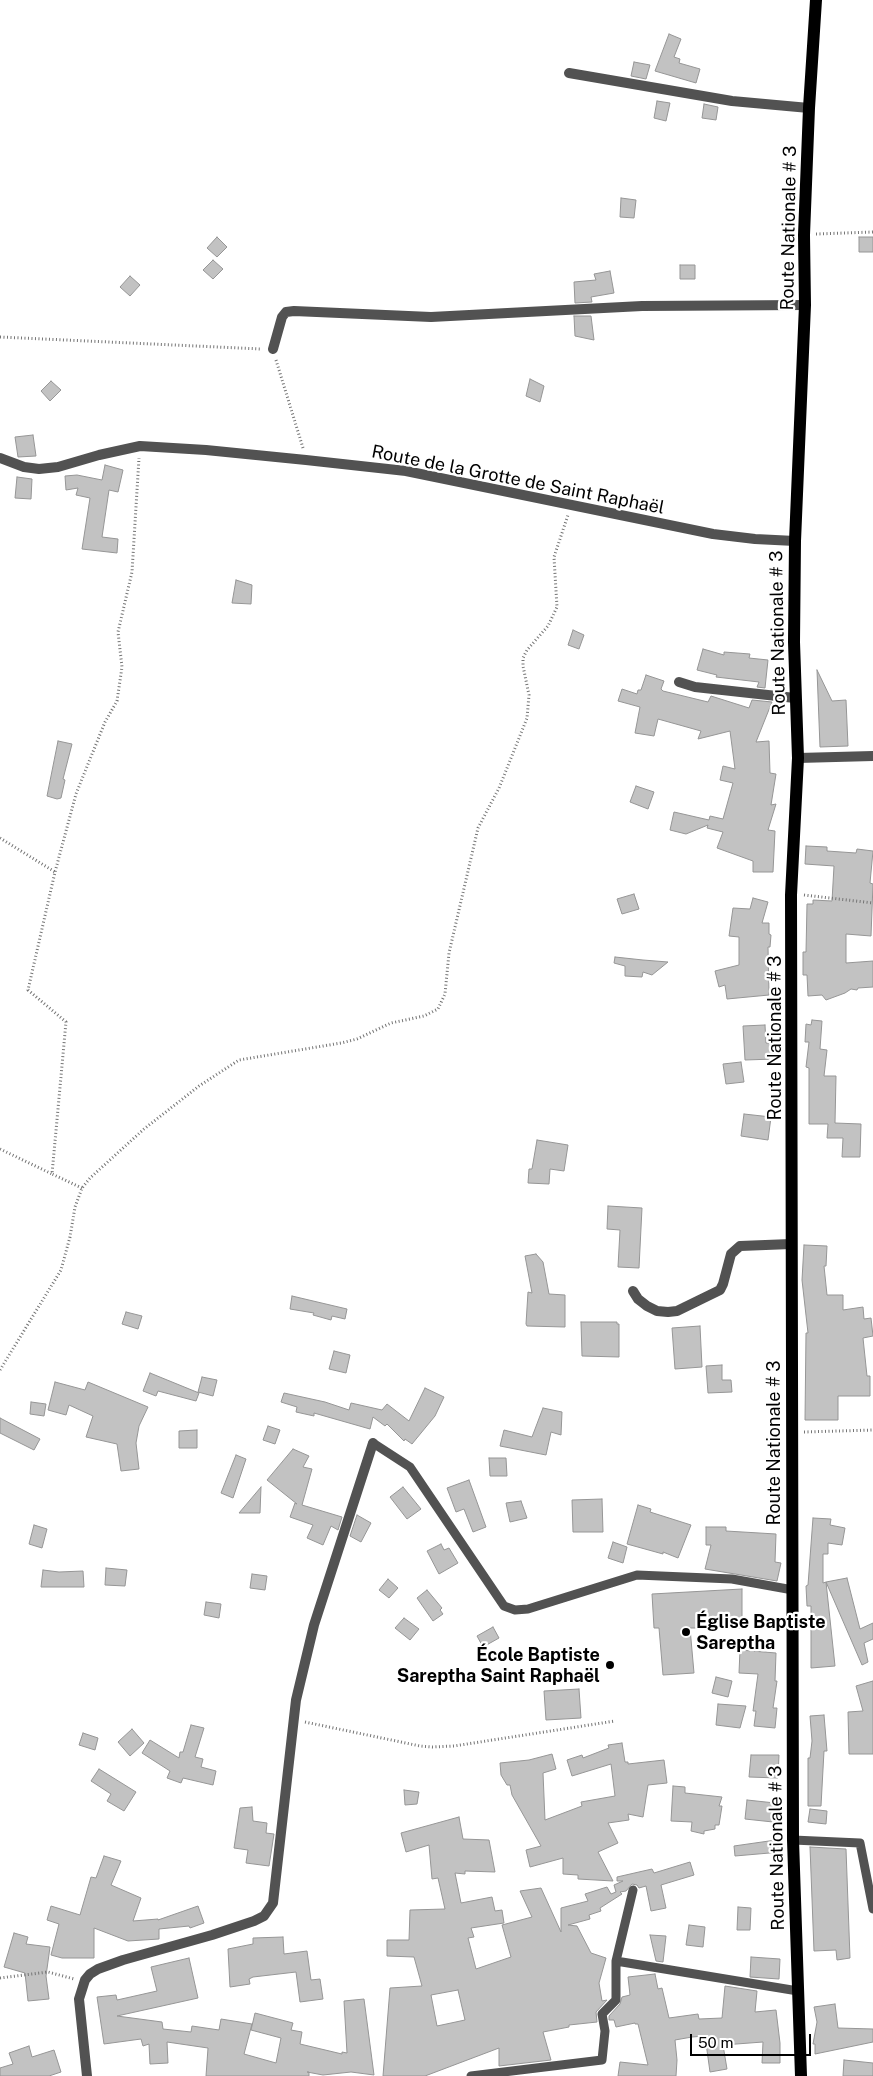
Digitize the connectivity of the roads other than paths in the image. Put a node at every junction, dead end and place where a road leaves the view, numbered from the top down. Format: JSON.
{"nodes":[{"id":1,"x":816,"y":0,"type":"edge"},
{"id":2,"x":569,"y":73,"type":"dead end"},
{"id":3,"x":809,"y":108,"type":"junction"},
{"id":4,"x":805,"y":305,"type":"junction"},
{"id":5,"x":273,"y":350,"type":"road end"},
{"id":6,"x":0,"y":458,"type":"edge"},
{"id":7,"x":795,"y":541,"type":"junction"},
{"id":8,"x":679,"y":682,"type":"dead end"},
{"id":9,"x":796,"y":698,"type":"junction"},
{"id":10,"x":873,"y":756,"type":"edge"},
{"id":11,"x":798,"y":758,"type":"junction"},
{"id":12,"x":791,"y":1244,"type":"junction"},
{"id":13,"x":633,"y":1291,"type":"dead end"},
{"id":14,"x":373,"y":1443,"type":"joint"},
{"id":15,"x":792,"y":1590,"type":"junction"},
{"id":16,"x":793,"y":1840,"type":"junction"},
{"id":17,"x":633,"y":1890,"type":"dead end"},
{"id":18,"x":873,"y":1908,"type":"edge"},
{"id":19,"x":616,"y":1962,"type":"junction"},
{"id":20,"x":798,"y":1991,"type":"junction"},
{"id":21,"x":87,"y":2076,"type":"edge"},
{"id":22,"x":471,"y":2076,"type":"edge"},
{"id":23,"x":801,"y":2076,"type":"edge"}],
"edges":[{"from":1,"to":3,"type":"main road","name":"Route Nationale # 3"},
{"from":2,"to":3,"type":"street"},
{"from":3,"to":4,"type":"main road","name":"Route Nationale # 3"},
{"from":4,"to":5,"type":"street"},
{"from":4,"to":7,"type":"main road","name":"Route Nationale # 3"},
{"from":6,"to":7,"type":"street","name":"Route de la Grotte de Saint Raphaël"},
{"from":7,"to":9,"type":"main road","name":"Route Nationale # 3"},
{"from":8,"to":9,"type":"street"},
{"from":9,"to":11,"type":"main road","name":"Route Nationale # 3"},
{"from":10,"to":11,"type":"street"},
{"from":11,"to":12,"type":"main road","name":"Route Nationale # 3"},
{"from":12,"to":13,"type":"street"},
{"from":12,"to":15,"type":"main road","name":"Route Nationale # 3"},
{"from":14,"to":15,"type":"lane"},
{"from":14,"to":21,"type":"street"},
{"from":15,"to":16,"type":"main road","name":"Route Nationale # 3"},
{"from":16,"to":18,"type":"lane"},
{"from":16,"to":20,"type":"main road","name":"Route Nationale # 3"},
{"from":17,"to":19,"type":"lane"},
{"from":19,"to":20,"type":"lane"},
{"from":19,"to":22,"type":"lane"},
{"from":20,"to":23,"type":"main road","name":"Route Nationale # 3"}]}
